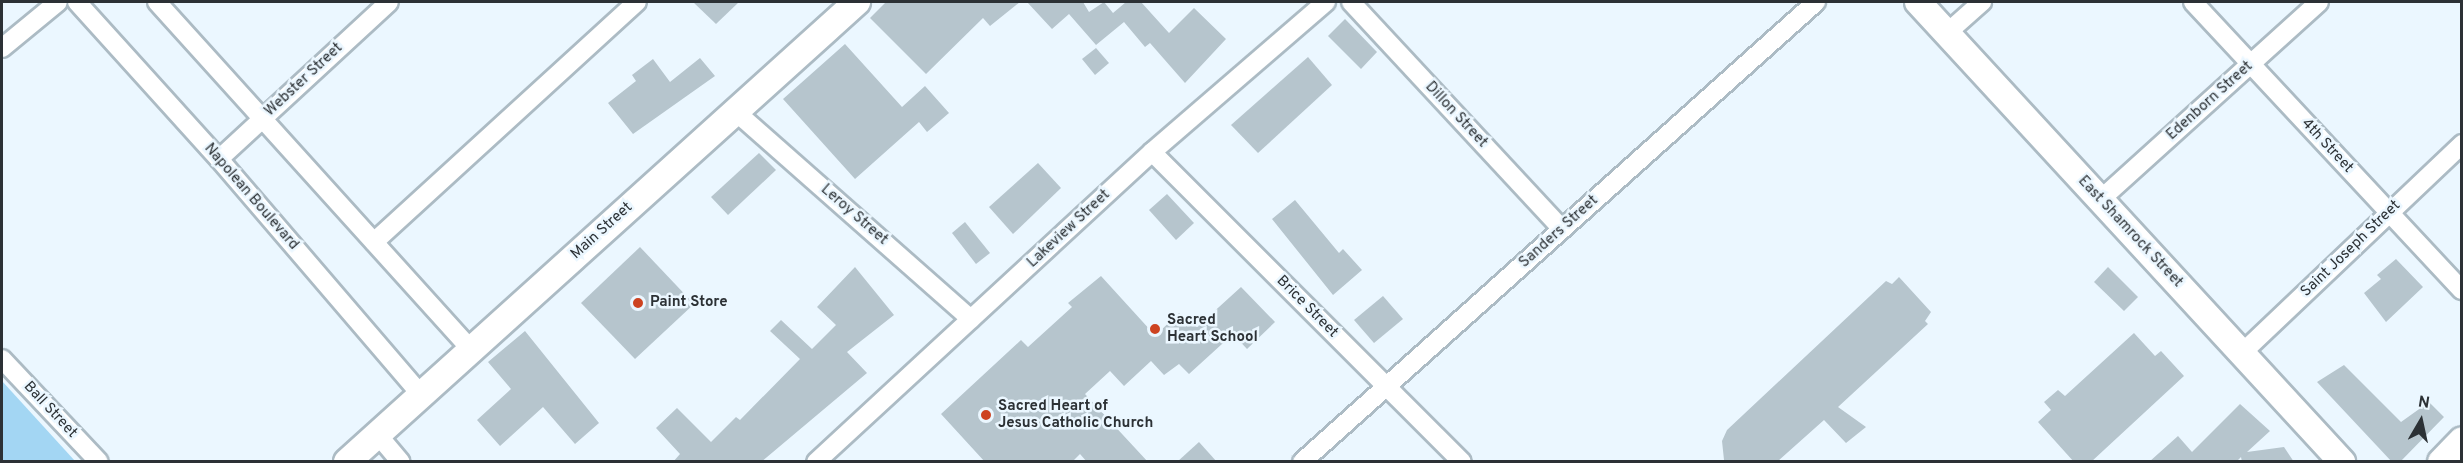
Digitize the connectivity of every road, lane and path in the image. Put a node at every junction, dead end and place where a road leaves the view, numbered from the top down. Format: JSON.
{"nodes":[{"id":1,"x":58,"y":2,"type":"edge"},
{"id":2,"x":77,"y":2,"type":"edge"},
{"id":3,"x":157,"y":2,"type":"edge"},
{"id":4,"x":389,"y":2,"type":"edge"},
{"id":5,"x":637,"y":2,"type":"edge"},
{"id":6,"x":857,"y":2,"type":"edge"},
{"id":7,"x":1326,"y":2,"type":"edge"},
{"id":8,"x":1351,"y":2,"type":"edge"},
{"id":9,"x":1816,"y":2,"type":"edge"},
{"id":10,"x":1918,"y":2,"type":"edge"},
{"id":11,"x":1982,"y":2,"type":"edge"},
{"id":12,"x":2193,"y":2,"type":"edge"},
{"id":13,"x":2319,"y":2,"type":"edge"},
{"id":14,"x":1947,"y":33,"type":"junction"},
{"id":15,"x":2,"y":48,"type":"edge"},
{"id":16,"x":2251,"y":64,"type":"junction"},
{"id":17,"x":736,"y":112,"type":"junction"},
{"id":18,"x":263,"y":118,"type":"junction"},
{"id":19,"x":2462,"y":144,"type":"edge"},
{"id":20,"x":1152,"y":152,"type":"junction"},
{"id":21,"x":219,"y":159,"type":"junction"},
{"id":22,"x":2100,"y":200,"type":"junction"},
{"id":23,"x":2389,"y":213,"type":"junction"},
{"id":24,"x":1562,"y":229,"type":"junction"},
{"id":25,"x":374,"y":242,"type":"junction"},
{"id":26,"x":2462,"y":290,"type":"edge"},
{"id":27,"x":971,"y":319,"type":"junction"},
{"id":28,"x":470,"y":348,"type":"junction"},
{"id":29,"x":2241,"y":354,"type":"junction"},
{"id":30,"x":2,"y":359,"type":"edge"},
{"id":31,"x":1386,"y":386,"type":"junction"},
{"id":32,"x":421,"y":395,"type":"junction"},
{"id":33,"x":378,"y":435,"type":"junction"},
{"id":34,"x":2462,"y":440,"type":"edge"},
{"id":35,"x":99,"y":462,"type":"edge"},
{"id":36,"x":347,"y":462,"type":"edge"},
{"id":37,"x":401,"y":462,"type":"edge"},
{"id":38,"x":816,"y":462,"type":"edge"},
{"id":39,"x":1302,"y":462,"type":"edge"},
{"id":40,"x":1462,"y":462,"type":"edge"},
{"id":41,"x":2342,"y":462,"type":"edge"},
{"id":42,"x":2441,"y":462,"type":"edge"}],
"edges":[{"from":1,"to":15,"type":"street"},
{"from":2,"to":21,"type":"street","name":"Napolean Boulevard"},
{"from":3,"to":18,"type":"street"},
{"from":4,"to":18,"type":"street","name":"Webster Street"},
{"from":5,"to":25,"type":"street"},
{"from":6,"to":17,"type":"main road","name":"Main Street"},
{"from":7,"to":20,"type":"street","name":"Lakeview Street"},
{"from":8,"to":24,"type":"street","name":"Dillon Street"},
{"from":9,"to":24,"type":"street","name":"Sanders Street"},
{"from":10,"to":14,"type":"main road","name":"East Shamrock Street"},
{"from":11,"to":14,"type":"street"},
{"from":12,"to":16,"type":"street","name":"4th Street"},
{"from":13,"to":16,"type":"street","name":"Edenborn Street"},
{"from":14,"to":22,"type":"main road","name":"East Shamrock Street"},
{"from":16,"to":22,"type":"street","name":"Edenborn Street"},
{"from":16,"to":23,"type":"street","name":"4th Street"},
{"from":17,"to":27,"type":"street","name":"Leroy Street"},
{"from":17,"to":28,"type":"main road","name":"Main Street"},
{"from":18,"to":21,"type":"street","name":"Webster Street"},
{"from":18,"to":25,"type":"street"},
{"from":19,"to":23,"type":"street","name":"Saint Joseph Street"},
{"from":20,"to":27,"type":"street","name":"Lakeview Street"},
{"from":20,"to":31,"type":"street","name":"Brice Street"},
{"from":21,"to":32,"type":"street","name":"Napolean Boulevard"},
{"from":22,"to":29,"type":"main road","name":"East Shamrock Street"},
{"from":23,"to":26,"type":"street","name":"4th Street"},
{"from":23,"to":29,"type":"street","name":"Saint Joseph Street"},
{"from":24,"to":31,"type":"street","name":"Sanders Street"},
{"from":25,"to":28,"type":"street"},
{"from":27,"to":38,"type":"street","name":"Lakeview Street"},
{"from":28,"to":32,"type":"main road","name":"Main Street"},
{"from":29,"to":41,"type":"main road","name":"East Shamrock Street"},
{"from":30,"to":35,"type":"street","name":"Ball Street"},
{"from":31,"to":39,"type":"street","name":"Sanders Street"},
{"from":31,"to":40,"type":"street","name":"Brice Street"},
{"from":32,"to":33,"type":"main road","name":"Main Street"},
{"from":33,"to":36,"type":"main road","name":"Main Street"},
{"from":33,"to":37,"type":"street"},
{"from":34,"to":42,"type":"main road"}]}
